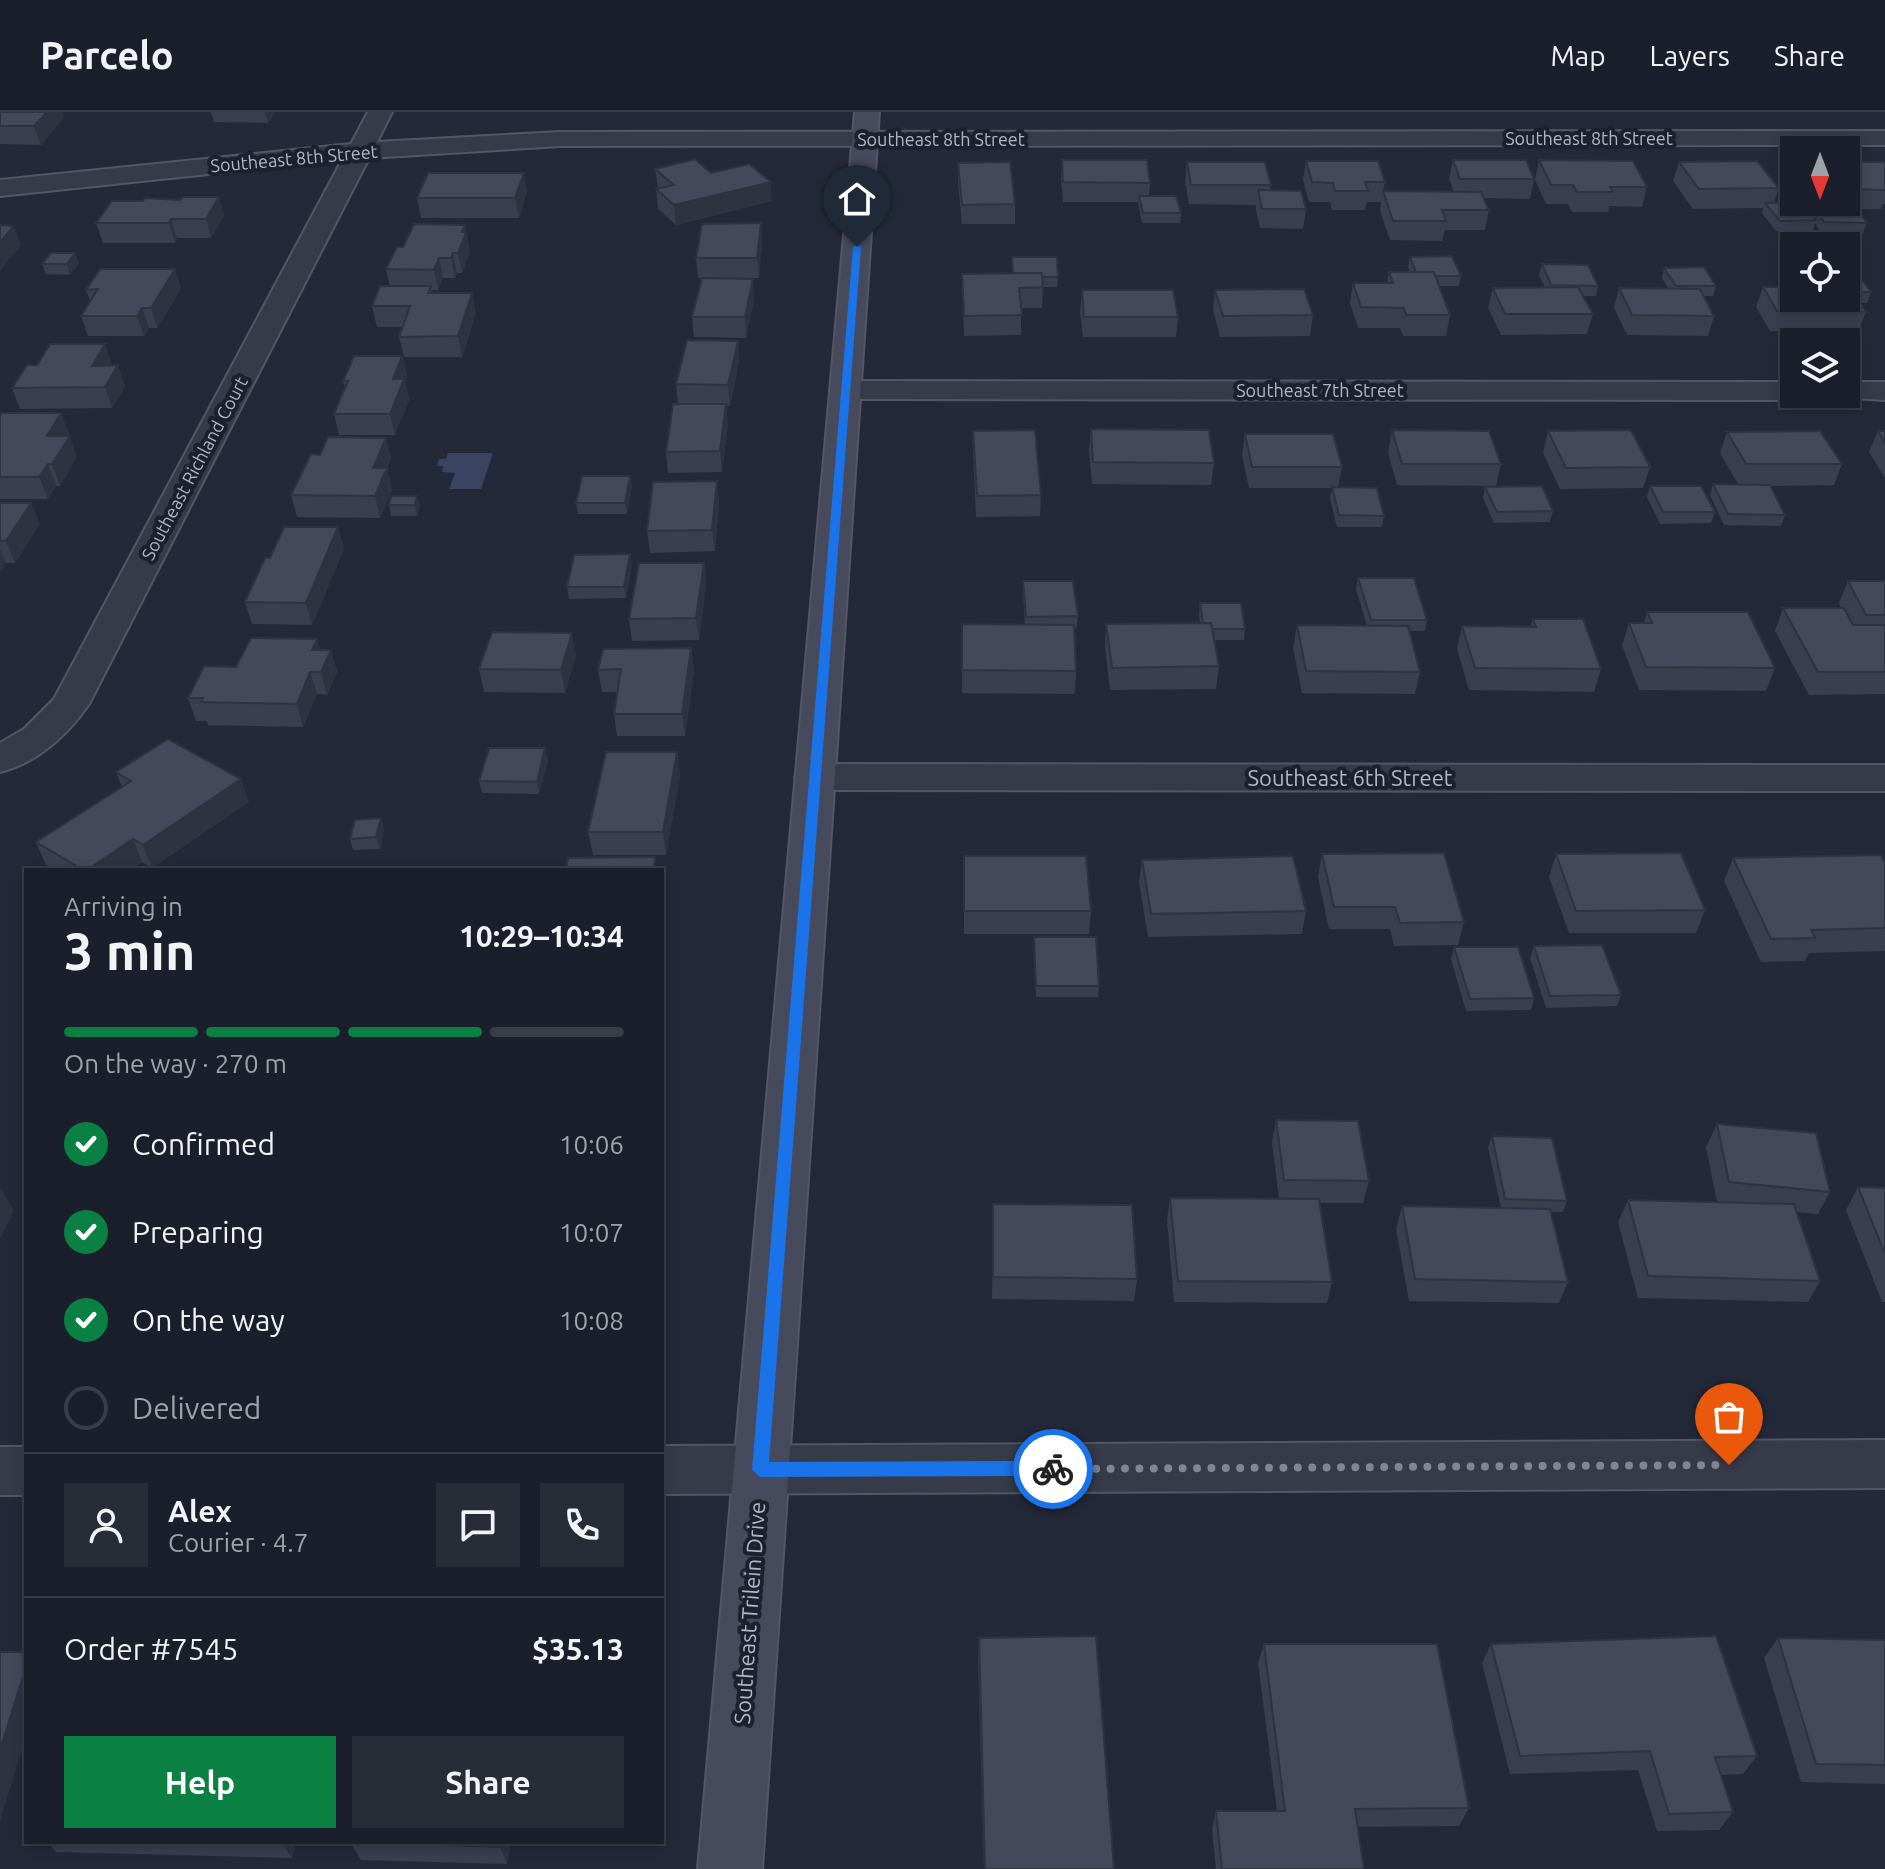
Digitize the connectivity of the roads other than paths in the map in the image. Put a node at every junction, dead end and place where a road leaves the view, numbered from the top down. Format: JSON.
{"nodes":[{"id":1,"x":380,"y":112,"type":"edge"},
{"id":2,"x":1290,"y":112,"type":"edge"},
{"id":3,"x":1704,"y":112,"type":"edge"},
{"id":4,"x":866,"y":126,"type":"edge"},
{"id":5,"x":1721,"y":138,"type":"junction"},
{"id":6,"x":1885,"y":138,"type":"edge"},
{"id":7,"x":1298,"y":139,"type":"junction"},
{"id":8,"x":359,"y":151,"type":"junction"},
{"id":9,"x":0,"y":188,"type":"edge"},
{"id":10,"x":845,"y":390,"type":"junction"},
{"id":11,"x":1780,"y":391,"type":"edge"},
{"id":12,"x":1860,"y":391,"type":"edge"},
{"id":13,"x":1885,"y":391,"type":"edge"},
{"id":14,"x":0,"y":760,"type":"edge"},
{"id":15,"x":815,"y":777,"type":"junction"},
{"id":16,"x":1885,"y":778,"type":"edge"},
{"id":17,"x":1885,"y":1464,"type":"edge"},
{"id":18,"x":664,"y":1470,"type":"edge"},
{"id":19,"x":760,"y":1470,"type":"junction"},
{"id":20,"x":0,"y":1471,"type":"edge"},
{"id":21,"x":24,"y":1471,"type":"edge"},
{"id":22,"x":730,"y":1869,"type":"edge"}],
"edges":[{"from":1,"to":8,"type":"street","name":"Southeast Richland Court"},
{"from":2,"to":7,"type":"street"},
{"from":3,"to":5,"type":"street"},
{"from":4,"to":7,"type":"street","name":"Southeast 8th Street"},
{"from":4,"to":8,"type":"street","name":"Southeast 8th Street"},
{"from":4,"to":10,"type":"street","name":"Southeast Trilein Drive"},
{"from":5,"to":6,"type":"street","name":"Southeast 8th Street"},
{"from":5,"to":7,"type":"street","name":"Southeast 8th Street"},
{"from":8,"to":9,"type":"street","name":"Southeast 8th Street"},
{"from":8,"to":14,"type":"street","name":"Southeast Richland Court"},
{"from":10,"to":11,"type":"street","name":"Southeast 7th Street"},
{"from":10,"to":15,"type":"street","name":"Southeast Trilein Drive"},
{"from":12,"to":13,"type":"street"},
{"from":15,"to":16,"type":"street","name":"Southeast 6th Street"},
{"from":15,"to":19,"type":"street","name":"Southeast Trilein Drive"},
{"from":17,"to":19,"type":"street"},
{"from":18,"to":19,"type":"street"},
{"from":19,"to":22,"type":"street","name":"Southeast Trilein Drive"},
{"from":20,"to":21,"type":"street"}]}
